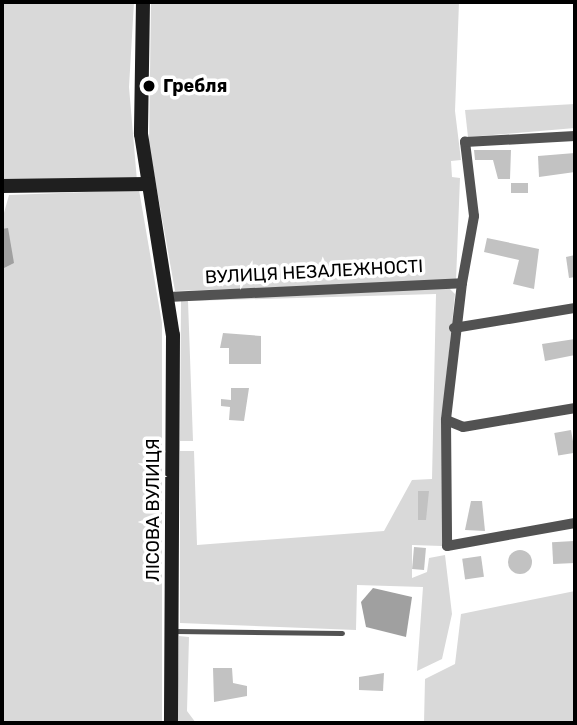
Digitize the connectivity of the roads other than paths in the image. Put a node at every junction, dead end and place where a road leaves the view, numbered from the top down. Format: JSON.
{"nodes":[{"id":1,"x":143,"y":2,"type":"edge"},
{"id":2,"x":575,"y":136,"type":"edge"},
{"id":3,"x":147,"y":184,"type":"junction"},
{"id":4,"x":2,"y":186,"type":"edge"},
{"id":5,"x":462,"y":283,"type":"junction"},
{"id":6,"x":168,"y":297,"type":"junction"},
{"id":7,"x":575,"y":308,"type":"edge"},
{"id":8,"x":454,"y":328,"type":"junction"},
{"id":9,"x":575,"y":408,"type":"edge"},
{"id":10,"x":446,"y":421,"type":"junction"},
{"id":11,"x":575,"y":523,"type":"edge"},
{"id":12,"x":171,"y":631,"type":"junction"},
{"id":13,"x":342,"y":633,"type":"dead end"},
{"id":14,"x":170,"y":723,"type":"edge"}],
"edges":[{"from":1,"to":3,"type":"street","name":"ЛІСОВА ВУЛИЦЯ"},
{"from":2,"to":5,"type":"street"},
{"from":3,"to":4,"type":"street"},
{"from":3,"to":6,"type":"street","name":"ЛІСОВА ВУЛИЦЯ"},
{"from":5,"to":6,"type":"street","name":"ВУЛИЦЯ НЕЗАЛЕЖНОСТІ"},
{"from":5,"to":8,"type":"street"},
{"from":6,"to":12,"type":"street","name":"ЛІСОВА ВУЛИЦЯ"},
{"from":7,"to":8,"type":"street"},
{"from":8,"to":10,"type":"street"},
{"from":9,"to":10,"type":"street"},
{"from":10,"to":11,"type":"street"},
{"from":12,"to":13,"type":"lane"},
{"from":12,"to":14,"type":"street","name":"ЛІСОВА ВУЛИЦЯ"}]}
